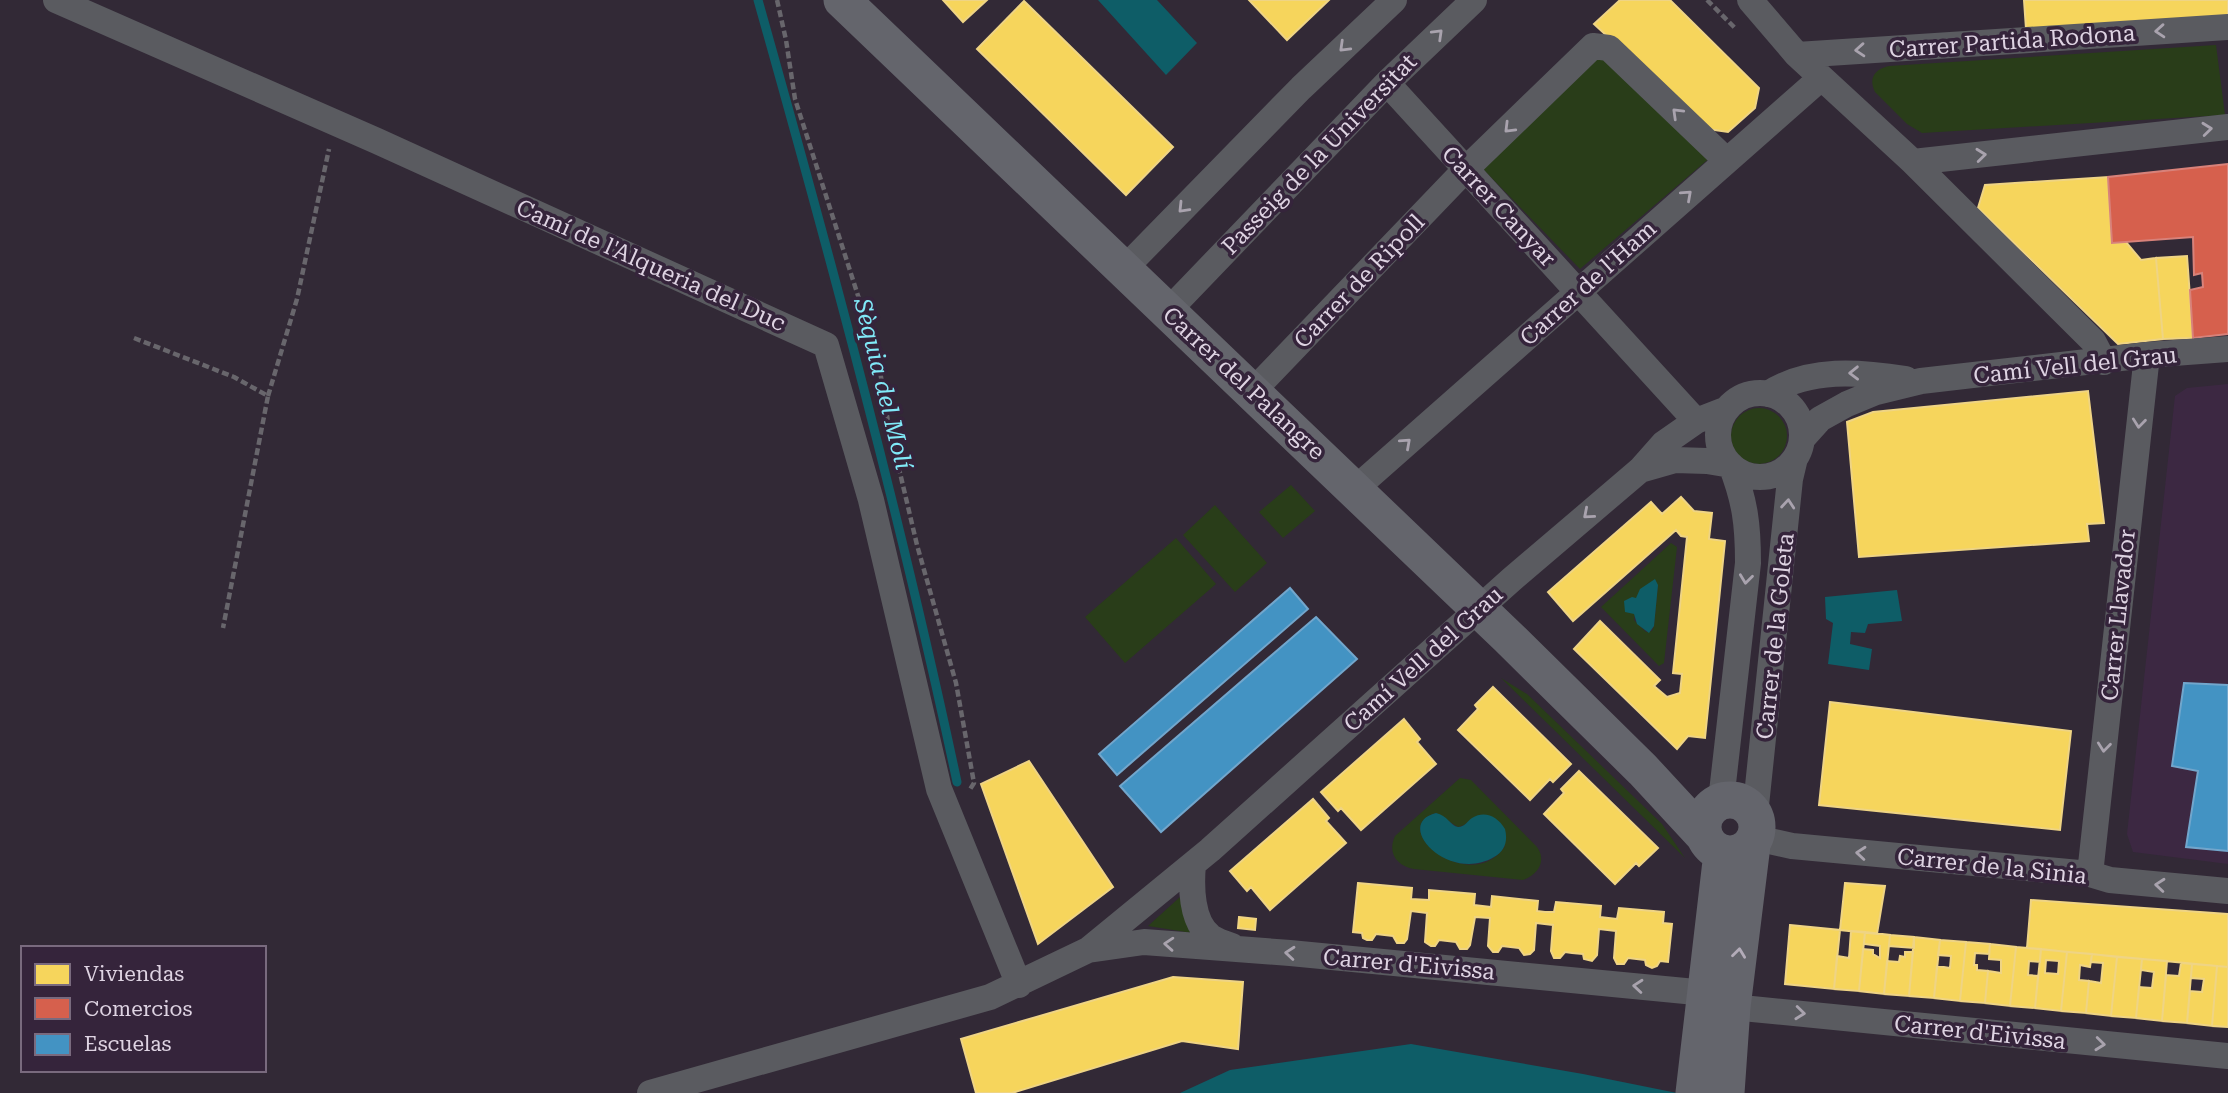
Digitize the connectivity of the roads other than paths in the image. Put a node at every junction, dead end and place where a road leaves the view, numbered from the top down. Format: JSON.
{"nodes":[{"id":1,"x":56,"y":0,"type":"edge"},
{"id":2,"x":842,"y":0,"type":"edge"},
{"id":3,"x":1394,"y":0,"type":"edge"},
{"id":4,"x":1474,"y":0,"type":"edge"},
{"id":5,"x":1750,"y":0,"type":"edge"},
{"id":6,"x":2228,"y":26,"type":"edge"},
{"id":7,"x":1797,"y":55,"type":"junction"},
{"id":8,"x":1821,"y":78,"type":"junction"},
{"id":9,"x":1387,"y":83,"type":"junction"},
{"id":10,"x":2228,"y":127,"type":"edge"},
{"id":11,"x":1726,"y":160,"type":"junction"},
{"id":12,"x":1913,"y":162,"type":"junction"},
{"id":13,"x":1465,"y":170,"type":"junction"},
{"id":14,"x":1124,"y":269,"type":"junction"},
{"id":15,"x":1578,"y":291,"type":"junction"},
{"id":16,"x":1168,"y":311,"type":"junction"},
{"id":17,"x":2228,"y":349,"type":"edge"},
{"id":18,"x":2147,"y":355,"type":"junction"},
{"id":19,"x":2104,"y":362,"type":"junction"},
{"id":20,"x":1921,"y":381,"type":"junction"},
{"id":21,"x":1252,"y":392,"type":"junction"},
{"id":22,"x":1768,"y":394,"type":"junction"},
{"id":23,"x":1727,"y":409,"type":"junction"},
{"id":24,"x":1696,"y":421,"type":"junction"},
{"id":25,"x":1798,"y":448,"type":"junction"},
{"id":26,"x":1731,"y":465,"type":"junction"},
{"id":27,"x":1640,"y":470,"type":"junction"},
{"id":28,"x":1355,"y":489,"type":"junction"},
{"id":29,"x":1479,"y":609,"type":"junction"},
{"id":30,"x":1643,"y":770,"type":"junction"},
{"id":31,"x":1721,"y":801,"type":"junction"},
{"id":32,"x":1738,"y":838,"type":"junction"},
{"id":33,"x":1201,"y":857,"type":"junction"},
{"id":34,"x":2090,"y":874,"type":"junction"},
{"id":35,"x":2228,"y":891,"type":"edge"},
{"id":36,"x":1237,"y":948,"type":"junction"},
{"id":37,"x":1088,"y":950,"type":"junction"},
{"id":38,"x":1019,"y":985,"type":"junction"},
{"id":39,"x":1719,"y":1000,"type":"junction"},
{"id":40,"x":2228,"y":1056,"type":"edge"},
{"id":41,"x":1711,"y":1081,"type":"edge"},
{"id":42,"x":650,"y":1093,"type":"edge"}],
"edges":[{"from":1,"to":38,"type":"street","name":"Camí de l'Alqueria del Duc"},
{"from":2,"to":14,"type":"street","name":"Carrer del Palangre"},
{"from":3,"to":14,"type":"street","one_way":true},
{"from":9,"to":4,"type":"street","name":"Passeig de la Universitat","one_way":true},
{"from":5,"to":7,"type":"street"},
{"from":6,"to":7,"type":"street","name":"Carrer Partida Rodona","one_way":true},
{"from":7,"to":8,"type":"street"},
{"from":8,"to":11,"type":"street","name":"Carrer de l'Ham"},
{"from":8,"to":12,"type":"street"},
{"from":9,"to":13,"type":"street","name":"Carrer Canyar"},
{"from":9,"to":16,"type":"street","name":"Passeig de la Universitat"},
{"from":12,"to":10,"type":"street","one_way":true},
{"from":11,"to":13,"type":"street","name":"Carrer de Ripoll","one_way":true},
{"from":15,"to":11,"type":"street","name":"Carrer de l'Ham","one_way":true},
{"from":12,"to":19,"type":"street"},
{"from":13,"to":15,"type":"street","name":"Carrer Canyar"},
{"from":13,"to":21,"type":"street","name":"Carrer de Ripoll"},
{"from":14,"to":16,"type":"street","name":"Carrer del Palangre"},
{"from":15,"to":24,"type":"street","name":"Carrer Canyar"},
{"from":28,"to":15,"type":"street","name":"Carrer de l'Ham","one_way":true},
{"from":16,"to":21,"type":"street","name":"Carrer del Palangre"},
{"from":17,"to":18,"type":"street","name":"Camí Vell del Grau"},
{"from":18,"to":19,"type":"street","name":"Camí Vell del Grau"},
{"from":18,"to":34,"type":"street","name":"Carrer Llavador","one_way":true},
{"from":19,"to":20,"type":"street","name":"Camí Vell del Grau"},
{"from":20,"to":22,"type":"street","name":"Camí Vell del Grau","one_way":true},
{"from":20,"to":25,"type":"street","name":"Camí Vell del Grau"},
{"from":21,"to":28,"type":"street","name":"Carrer del Palangre"},
{"from":22,"to":23,"type":"street"},
{"from":22,"to":25,"type":"street"},
{"from":23,"to":24,"type":"street","name":"Camí Vell del Grau"},
{"from":23,"to":26,"type":"street"},
{"from":24,"to":27,"type":"street","name":"Camí Vell del Grau"},
{"from":25,"to":26,"type":"street"},
{"from":32,"to":25,"type":"street","name":"Carrer de la Goleta","one_way":true},
{"from":26,"to":27,"type":"street","name":"Camí Vell del Grau"},
{"from":26,"to":31,"type":"street","name":"Carrer de la Goleta","one_way":true},
{"from":27,"to":29,"type":"street","name":"Camí Vell del Grau","one_way":true},
{"from":28,"to":29,"type":"street","name":"Carrer del Palangre"},
{"from":29,"to":30,"type":"street","name":"Carrer del Palangre"},
{"from":29,"to":33,"type":"street","name":"Camí Vell del Grau"},
{"from":30,"to":31,"type":"street","name":"Carrer del Palangre"},
{"from":30,"to":32,"type":"street","name":"Carrer del Palangre"},
{"from":31,"to":32,"type":"street","name":"Carrer del Palangre"},
{"from":34,"to":32,"type":"street","name":"Carrer de la Sinia","one_way":true},
{"from":32,"to":39,"type":"street","name":"Carrer de la Goleta"},
{"from":33,"to":36,"type":"street","name":"Carrer d'Eivissa"},
{"from":33,"to":37,"type":"street","name":"Carrer d'Eivissa"},
{"from":35,"to":34,"type":"street","name":"Carrer de la Sinia","one_way":true},
{"from":36,"to":37,"type":"street","name":"Carrer d'Eivissa","one_way":true},
{"from":39,"to":36,"type":"street","name":"Carrer d'Eivissa","one_way":true},
{"from":37,"to":38,"type":"street","name":"Carrer d'Eivissa"},
{"from":38,"to":42,"type":"street","name":"Carrer d'Eivissa"},
{"from":39,"to":40,"type":"street","name":"Carrer d'Eivissa","one_way":true},
{"from":39,"to":41,"type":"street","name":"Carrer de la Goleta"}]}
